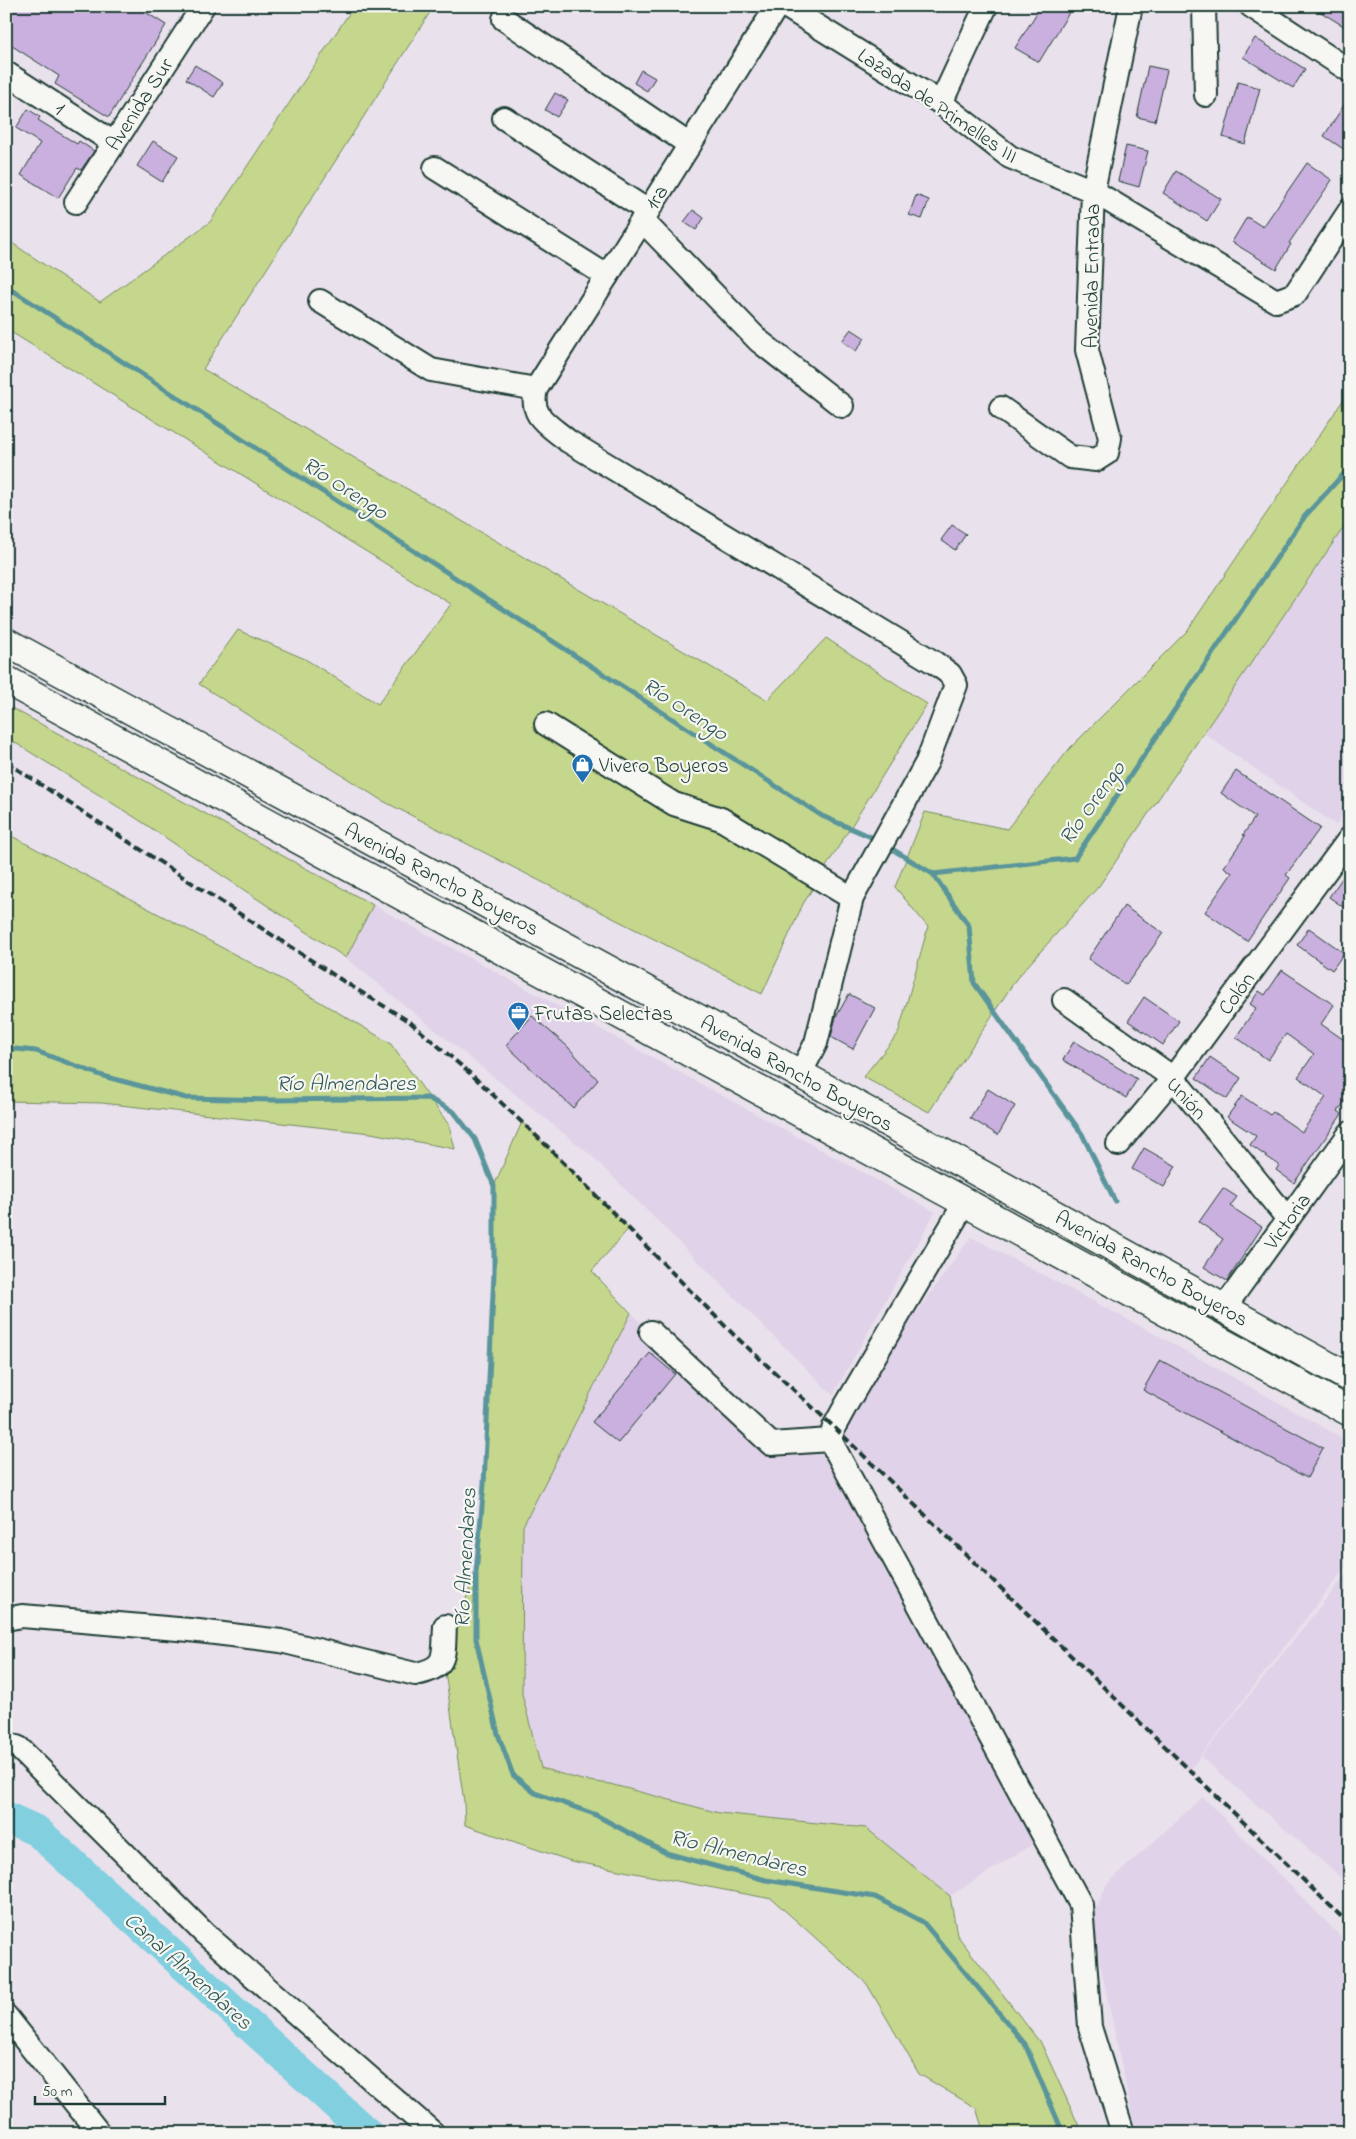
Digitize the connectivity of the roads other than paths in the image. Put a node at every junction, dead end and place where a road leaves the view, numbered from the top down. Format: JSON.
{"nodes":[{"id":1,"x":777,"y":6,"type":"edge"},
{"id":2,"x":785,"y":6,"type":"edge"},
{"id":3,"x":986,"y":6,"type":"edge"},
{"id":4,"x":1131,"y":6,"type":"edge"},
{"id":5,"x":1204,"y":6,"type":"edge"},
{"id":6,"x":1251,"y":6,"type":"edge"},
{"id":7,"x":196,"y":9,"type":"edge"},
{"id":8,"x":504,"y":19,"type":"dead end"},
{"id":9,"x":1350,"y":71,"type":"edge"},
{"id":10,"x":6,"y":73,"type":"edge"},
{"id":11,"x":1206,"y":95,"type":"dead end"},
{"id":12,"x":941,"y":103,"type":"junction"},
{"id":13,"x":504,"y":118,"type":"dead end"},
{"id":14,"x":114,"y":143,"type":"junction"},
{"id":15,"x":690,"y":144,"type":"junction"},
{"id":16,"x":435,"y":168,"type":"dead end"},
{"id":17,"x":1093,"y":191,"type":"junction"},
{"id":18,"x":76,"y":202,"type":"dead end"},
{"id":19,"x":1350,"y":210,"type":"edge"},
{"id":20,"x":645,"y":216,"type":"junction"},
{"id":21,"x":607,"y":276,"type":"junction"},
{"id":22,"x":320,"y":300,"type":"dead end"},
{"id":23,"x":536,"y":388,"type":"junction"},
{"id":24,"x":842,"y":406,"type":"dead end"},
{"id":25,"x":1001,"y":408,"type":"dead end"},
{"id":26,"x":6,"y":642,"type":"edge"},
{"id":27,"x":6,"y":680,"type":"edge"},
{"id":28,"x":546,"y":724,"type":"dead end"},
{"id":29,"x":1350,"y":838,"type":"edge"},
{"id":30,"x":852,"y":898,"type":"junction"},
{"id":31,"x":1064,"y":1000,"type":"dead end"},
{"id":32,"x":800,"y":1074,"type":"junction"},
{"id":33,"x":1172,"y":1078,"type":"junction"},
{"id":34,"x":1350,"y":1133,"type":"edge"},
{"id":35,"x":1118,"y":1144,"type":"dead end"},
{"id":36,"x":964,"y":1204,"type":"junction"},
{"id":37,"x":1288,"y":1219,"type":"junction"},
{"id":38,"x":1224,"y":1308,"type":"junction"},
{"id":39,"x":651,"y":1332,"type":"dead end"},
{"id":40,"x":1350,"y":1378,"type":"edge"},
{"id":41,"x":1350,"y":1412,"type":"edge"},
{"id":42,"x":830,"y":1440,"type":"junction"},
{"id":43,"x":6,"y":1619,"type":"edge"},
{"id":44,"x":444,"y":1626,"type":"dead end"},
{"id":45,"x":6,"y":1743,"type":"edge"},
{"id":46,"x":6,"y":2016,"type":"edge"},
{"id":47,"x":99,"y":2133,"type":"edge"},
{"id":48,"x":432,"y":2133,"type":"edge"},
{"id":49,"x":1123,"y":2133,"type":"edge"}],
"edges":[{"from":1,"to":15,"type":"street","name":"1ra"},
{"from":2,"to":12,"type":"street","name":"Lazada de Primelles III"},
{"from":3,"to":12,"type":"street"},
{"from":4,"to":17,"type":"street","name":"Avenida Entrada"},
{"from":5,"to":11,"type":"street"},
{"from":6,"to":9,"type":"street"},
{"from":7,"to":14,"type":"street","name":"Avenida Sur"},
{"from":8,"to":15,"type":"street"},
{"from":10,"to":14,"type":"street","name":"1"},
{"from":12,"to":17,"type":"street","name":"Lazada de Primelles III"},
{"from":13,"to":20,"type":"street"},
{"from":14,"to":18,"type":"street","name":"Avenida Sur"},
{"from":15,"to":20,"type":"street","name":"1ra"},
{"from":16,"to":21,"type":"street"},
{"from":17,"to":19,"type":"street","name":"Lazada de Primelles III"},
{"from":17,"to":25,"type":"street","name":"Avenida Entrada"},
{"from":20,"to":21,"type":"street","name":"1ra"},
{"from":20,"to":24,"type":"street"},
{"from":21,"to":23,"type":"street","name":"1ra"},
{"from":22,"to":23,"type":"street"},
{"from":23,"to":30,"type":"street"},
{"from":26,"to":32,"type":"highway","name":"Avenida Rancho Boyeros"},
{"from":27,"to":36,"type":"highway","name":"Avenida Rancho Boyeros"},
{"from":28,"to":30,"type":"street"},
{"from":29,"to":33,"type":"street","name":"Colón"},
{"from":30,"to":32,"type":"street"},
{"from":31,"to":33,"type":"street","name":"Unión"},
{"from":32,"to":38,"type":"highway","name":"Avenida Rancho Boyeros"},
{"from":33,"to":35,"type":"street","name":"Colón"},
{"from":33,"to":37,"type":"street","name":"Unión"},
{"from":34,"to":37,"type":"street","name":"Victoria"},
{"from":36,"to":41,"type":"highway","name":"Avenida Rancho Boyeros"},
{"from":36,"to":42,"type":"street"},
{"from":37,"to":38,"type":"street","name":"Victoria"},
{"from":38,"to":40,"type":"highway","name":"Avenida Rancho Boyeros"},
{"from":39,"to":42,"type":"street"},
{"from":42,"to":49,"type":"street"},
{"from":43,"to":44,"type":"street"},
{"from":45,"to":48,"type":"street"},
{"from":46,"to":47,"type":"street"}]}
